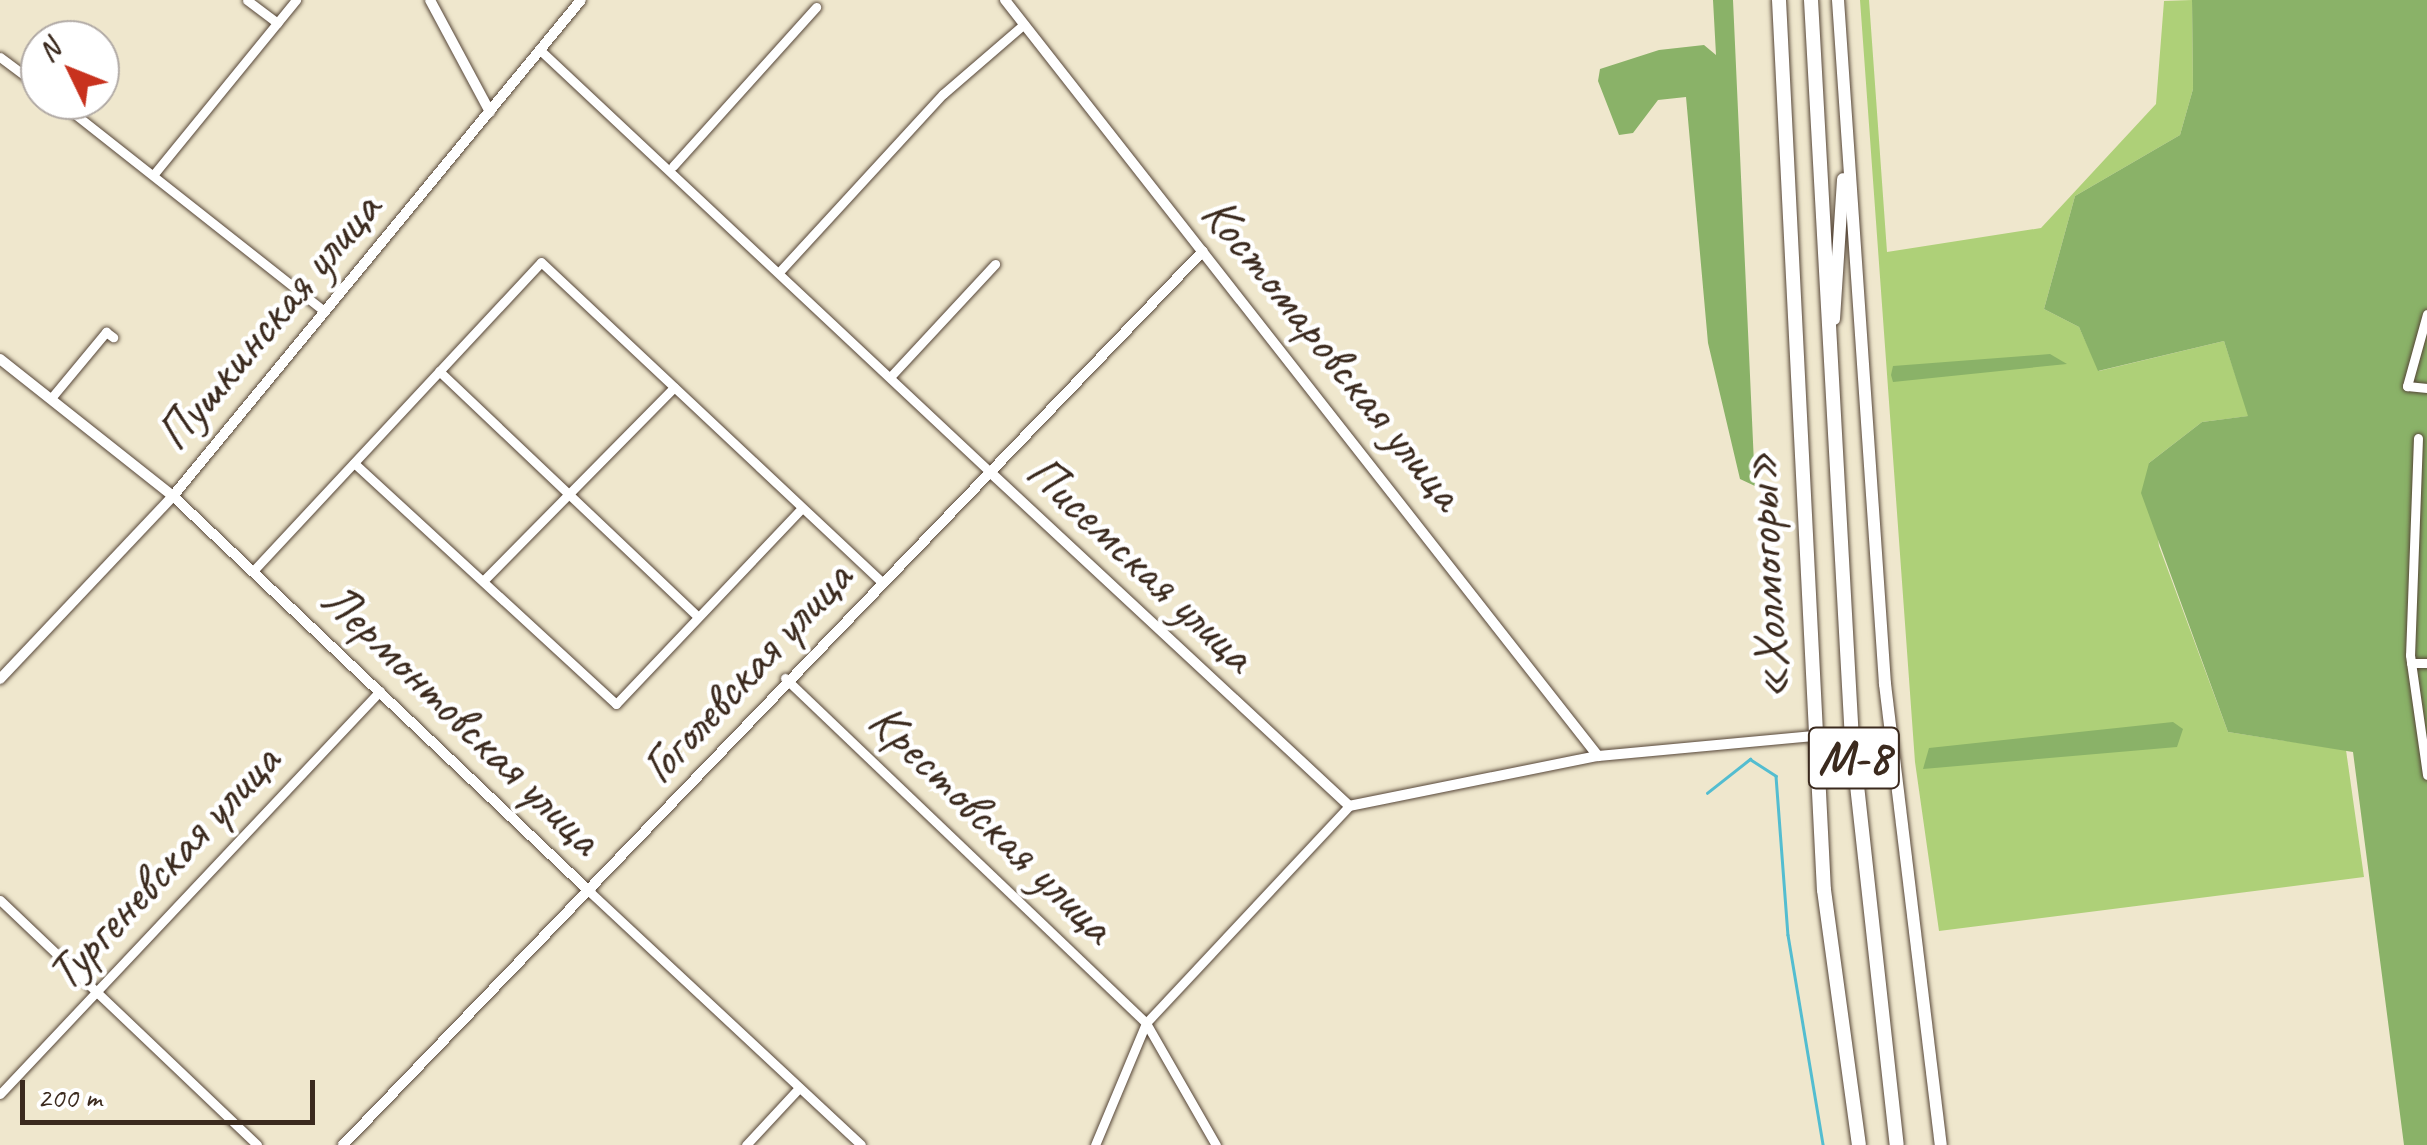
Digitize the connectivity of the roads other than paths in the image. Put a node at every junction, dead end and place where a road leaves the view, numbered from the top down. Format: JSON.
{"nodes":[{"id":1,"x":247,"y":0,"type":"edge"},
{"id":2,"x":296,"y":0,"type":"edge"},
{"id":3,"x":430,"y":0,"type":"edge"},
{"id":4,"x":581,"y":0,"type":"edge"},
{"id":5,"x":1006,"y":0,"type":"edge"},
{"id":6,"x":1779,"y":0,"type":"edge"},
{"id":7,"x":1811,"y":0,"type":"edge"},
{"id":8,"x":1838,"y":0,"type":"edge"},
{"id":9,"x":816,"y":7,"type":"dead end"},
{"id":10,"x":277,"y":24,"type":"junction"},
{"id":11,"x":1024,"y":24,"type":"junction"},
{"id":12,"x":540,"y":50,"type":"junction"},
{"id":13,"x":0,"y":57,"type":"edge"},
{"id":14,"x":20,"y":72,"type":"edge"},
{"id":15,"x":490,"y":112,"type":"junction"},
{"id":16,"x":82,"y":120,"type":"edge"},
{"id":17,"x":1845,"y":146,"type":"junction"},
{"id":18,"x":673,"y":166,"type":"junction"},
{"id":19,"x":154,"y":174,"type":"junction"},
{"id":20,"x":1203,"y":251,"type":"junction"},
{"id":21,"x":996,"y":264,"type":"dead end"},
{"id":22,"x":781,"y":270,"type":"junction"},
{"id":23,"x":324,"y":312,"type":"junction"},
{"id":24,"x":2427,"y":314,"type":"edge"},
{"id":25,"x":113,"y":337,"type":"dead end"},
{"id":26,"x":0,"y":359,"type":"edge"},
{"id":27,"x":1831,"y":368,"type":"junction"},
{"id":28,"x":440,"y":371,"type":"junction"},
{"id":29,"x":891,"y":376,"type":"junction"},
{"id":30,"x":674,"y":387,"type":"junction"},
{"id":31,"x":2427,"y":388,"type":"edge"},
{"id":32,"x":52,"y":397,"type":"junction"},
{"id":33,"x":2418,"y":438,"type":"dead end"},
{"id":34,"x":354,"y":463,"type":"junction"},
{"id":35,"x":990,"y":472,"type":"junction"},
{"id":36,"x":568,"y":494,"type":"junction"},
{"id":37,"x":172,"y":496,"type":"junction"},
{"id":38,"x":802,"y":508,"type":"junction"},
{"id":39,"x":253,"y":571,"type":"junction"},
{"id":40,"x":484,"y":581,"type":"junction"},
{"id":41,"x":882,"y":582,"type":"junction"},
{"id":42,"x":698,"y":617,"type":"junction"},
{"id":43,"x":2411,"y":663,"type":"junction"},
{"id":44,"x":2427,"y":663,"type":"edge"},
{"id":45,"x":784,"y":678,"type":"junction"},
{"id":46,"x":0,"y":679,"type":"edge"},
{"id":47,"x":380,"y":691,"type":"junction"},
{"id":48,"x":1814,"y":736,"type":"junction"},
{"id":49,"x":1598,"y":756,"type":"junction"},
{"id":50,"x":2427,"y":776,"type":"edge"},
{"id":51,"x":1349,"y":806,"type":"junction"},
{"id":52,"x":591,"y":893,"type":"junction"},
{"id":53,"x":0,"y":900,"type":"edge"},
{"id":54,"x":93,"y":997,"type":"junction"},
{"id":55,"x":1146,"y":1023,"type":"junction"},
{"id":56,"x":799,"y":1088,"type":"junction"},
{"id":57,"x":0,"y":1094,"type":"edge"},
{"id":58,"x":257,"y":1145,"type":"edge"},
{"id":59,"x":343,"y":1145,"type":"edge"},
{"id":60,"x":746,"y":1145,"type":"edge"},
{"id":61,"x":860,"y":1145,"type":"edge"},
{"id":62,"x":1095,"y":1145,"type":"edge"},
{"id":63,"x":1216,"y":1145,"type":"edge"},
{"id":64,"x":1859,"y":1145,"type":"edge"},
{"id":65,"x":1897,"y":1145,"type":"edge"},
{"id":66,"x":1941,"y":1145,"type":"edge"}],
"edges":[{"from":1,"to":10,"type":"street"},
{"from":2,"to":10,"type":"street"},
{"from":3,"to":15,"type":"street"},
{"from":4,"to":12,"type":"street","name":"Пушкинская улица"},
{"from":5,"to":11,"type":"street","name":"Костомаровская улица"},
{"from":6,"to":48,"type":"highway","name":"«Холмогоры»","number":"М-8"},
{"from":7,"to":27,"type":"highway","name":"«Холмогоры»","number":"М-8"},
{"from":8,"to":17,"type":"main road"},
{"from":9,"to":18,"type":"street"},
{"from":10,"to":19,"type":"street"},
{"from":11,"to":20,"type":"street","name":"Костомаровская улица"},
{"from":11,"to":22,"type":"street"},
{"from":12,"to":15,"type":"street","name":"Пушкинская улица"},
{"from":12,"to":18,"type":"street","name":"Писемская улица"},
{"from":13,"to":14,"type":"street"},
{"from":15,"to":23,"type":"street","name":"Пушкинская улица"},
{"from":16,"to":19,"type":"street"},
{"from":17,"to":27,"type":"main road"},
{"from":17,"to":66,"type":"main road"},
{"from":18,"to":22,"type":"street","name":"Писемская улица"},
{"from":19,"to":23,"type":"street"},
{"from":20,"to":35,"type":"street","name":"Гоголевская улица"},
{"from":20,"to":49,"type":"street","name":"Костомаровская улица"},
{"from":21,"to":29,"type":"street"},
{"from":22,"to":29,"type":"street","name":"Писемская улица"},
{"from":23,"to":37,"type":"street","name":"Пушкинская улица"},
{"from":24,"to":31,"type":"street"},
{"from":25,"to":32,"type":"street"},
{"from":26,"to":32,"type":"street","name":"Лермонтовская улица"},
{"from":27,"to":65,"type":"highway","name":"«Холмогоры»","number":"М-8"},
{"from":28,"to":30,"type":"street"},
{"from":28,"to":34,"type":"street"},
{"from":28,"to":36,"type":"street"},
{"from":29,"to":35,"type":"street","name":"Писемская улица"},
{"from":30,"to":36,"type":"street"},
{"from":30,"to":38,"type":"street"},
{"from":32,"to":37,"type":"street","name":"Лермонтовская улица"},
{"from":33,"to":43,"type":"street"},
{"from":34,"to":39,"type":"street"},
{"from":34,"to":40,"type":"street"},
{"from":35,"to":41,"type":"street","name":"Гоголевская улица"},
{"from":35,"to":51,"type":"street","name":"Писемская улица"},
{"from":36,"to":40,"type":"street"},
{"from":36,"to":42,"type":"street"},
{"from":37,"to":39,"type":"street","name":"Лермонтовская улица"},
{"from":37,"to":46,"type":"street","name":"Пушкинская улица"},
{"from":38,"to":41,"type":"street"},
{"from":38,"to":42,"type":"street"},
{"from":39,"to":47,"type":"street","name":"Лермонтовская улица"},
{"from":40,"to":42,"type":"street"},
{"from":41,"to":45,"type":"street","name":"Гоголевская улица"},
{"from":43,"to":44,"type":"street"},
{"from":43,"to":50,"type":"street"},
{"from":45,"to":52,"type":"street","name":"Гоголевская улица"},
{"from":45,"to":55,"type":"street","name":"Крестовская улица"},
{"from":47,"to":52,"type":"street","name":"Лермонтовская улица"},
{"from":47,"to":54,"type":"street","name":"Тургеневская улица"},
{"from":48,"to":49,"type":"street"},
{"from":48,"to":64,"type":"highway","name":"«Холмогоры»","number":"М-8"},
{"from":49,"to":51,"type":"street"},
{"from":51,"to":55,"type":"street"},
{"from":52,"to":56,"type":"street","name":"Лермонтовская улица"},
{"from":52,"to":59,"type":"street","name":"Гоголевская улица"},
{"from":53,"to":54,"type":"street"},
{"from":54,"to":57,"type":"street","name":"Тургеневская улица"},
{"from":54,"to":58,"type":"street"},
{"from":55,"to":62,"type":"street"},
{"from":55,"to":63,"type":"street","name":"Крестовская улица"},
{"from":56,"to":60,"type":"street"},
{"from":56,"to":61,"type":"street","name":"Лермонтовская улица"}]}
